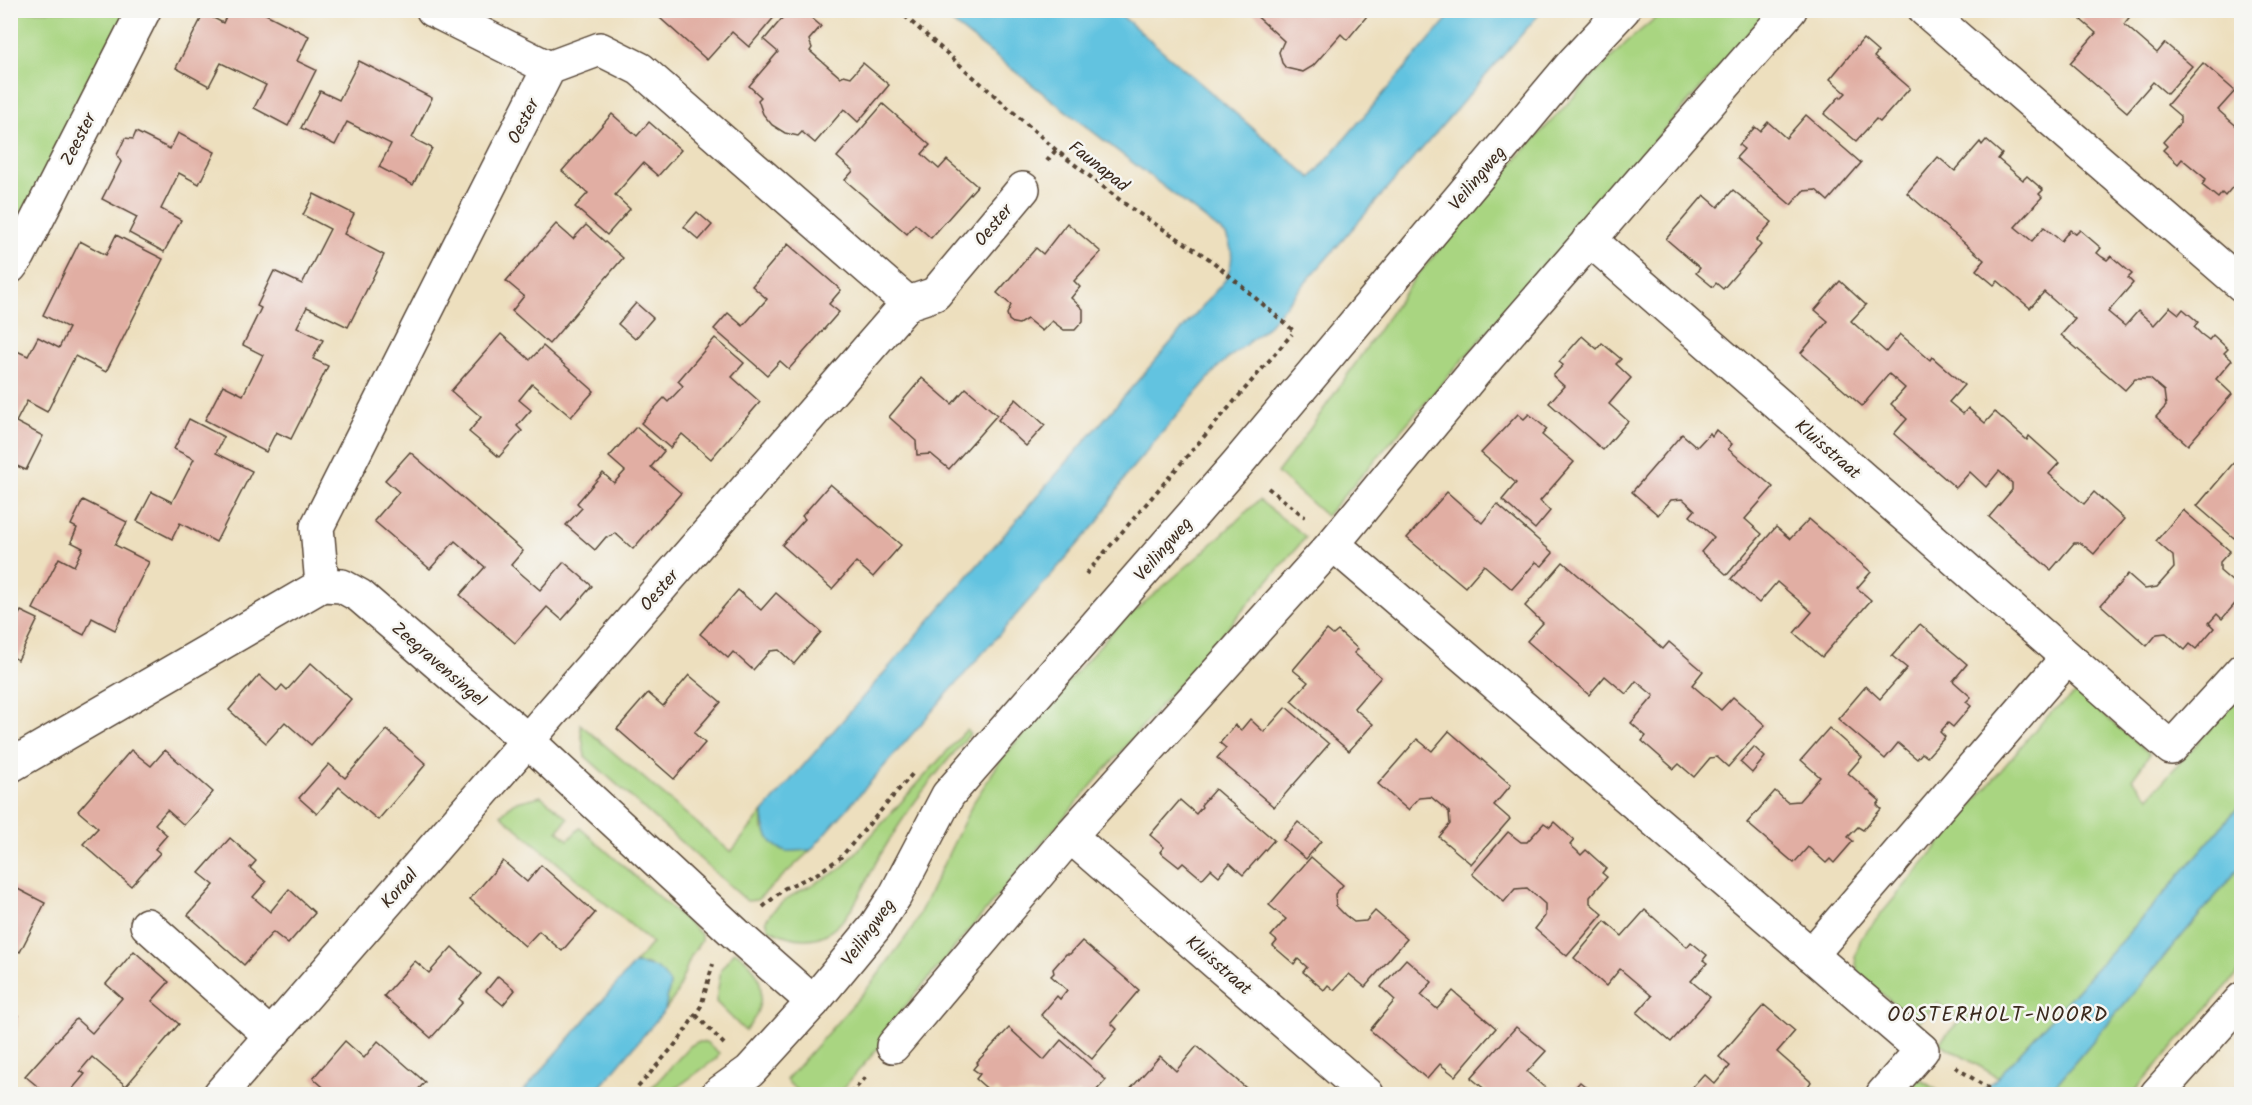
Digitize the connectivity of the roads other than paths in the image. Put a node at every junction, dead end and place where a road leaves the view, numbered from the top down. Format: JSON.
{"nodes":[{"id":1,"x":144,"y":10,"type":"edge"},
{"id":2,"x":433,"y":10,"type":"edge"},
{"id":3,"x":1623,"y":10,"type":"edge"},
{"id":4,"x":1790,"y":10,"type":"edge"},
{"id":5,"x":1925,"y":10,"type":"edge"},
{"id":6,"x":549,"y":68,"type":"junction"},
{"id":7,"x":1023,"y":189,"type":"dead end"},
{"id":8,"x":1589,"y":239,"type":"junction"},
{"id":9,"x":10,"y":267,"type":"edge"},
{"id":10,"x":2241,"y":285,"type":"edge"},
{"id":11,"x":908,"y":303,"type":"junction"},
{"id":12,"x":1333,"y":544,"type":"junction"},
{"id":13,"x":322,"y":585,"type":"junction"},
{"id":14,"x":2067,"y":658,"type":"junction"},
{"id":15,"x":2241,"y":670,"type":"edge"},
{"id":16,"x":528,"y":741,"type":"junction"},
{"id":17,"x":10,"y":766,"type":"edge"},
{"id":18,"x":1070,"y":836,"type":"junction"},
{"id":19,"x":147,"y":926,"type":"dead end"},
{"id":20,"x":1810,"y":956,"type":"junction"},
{"id":21,"x":2241,"y":999,"type":"edge"},
{"id":22,"x":813,"y":1002,"type":"junction"},
{"id":23,"x":271,"y":1036,"type":"junction"},
{"id":24,"x":893,"y":1046,"type":"dead end"},
{"id":25,"x":220,"y":1095,"type":"edge"},
{"id":26,"x":718,"y":1095,"type":"edge"},
{"id":27,"x":1367,"y":1095,"type":"edge"},
{"id":28,"x":1883,"y":1095,"type":"edge"},
{"id":29,"x":2157,"y":1095,"type":"edge"}],
"edges":[{"from":1,"to":9,"type":"street","name":"Zeester"},
{"from":2,"to":6,"type":"street"},
{"from":3,"to":22,"type":"street","name":"Veilingweg"},
{"from":4,"to":8,"type":"street"},
{"from":5,"to":10,"type":"street"},
{"from":6,"to":11,"type":"street"},
{"from":6,"to":13,"type":"street","name":"Oester"},
{"from":7,"to":11,"type":"street","name":"Oester"},
{"from":8,"to":12,"type":"street"},
{"from":8,"to":14,"type":"street","name":"Kluisstraat"},
{"from":11,"to":16,"type":"street","name":"Oester"},
{"from":12,"to":18,"type":"street"},
{"from":12,"to":20,"type":"street"},
{"from":13,"to":16,"type":"street","name":"Zeegravensingel"},
{"from":13,"to":17,"type":"street"},
{"from":14,"to":15,"type":"street","name":"Kluisstraat"},
{"from":14,"to":20,"type":"street"},
{"from":16,"to":22,"type":"street","name":"Zeegravensingel"},
{"from":16,"to":23,"type":"street","name":"Koraal"},
{"from":18,"to":24,"type":"street"},
{"from":18,"to":27,"type":"street","name":"Kluisstraat"},
{"from":19,"to":23,"type":"street"},
{"from":20,"to":28,"type":"street"},
{"from":21,"to":29,"type":"street"},
{"from":22,"to":26,"type":"street","name":"Veilingweg"},
{"from":23,"to":25,"type":"street","name":"Koraal"}]}
